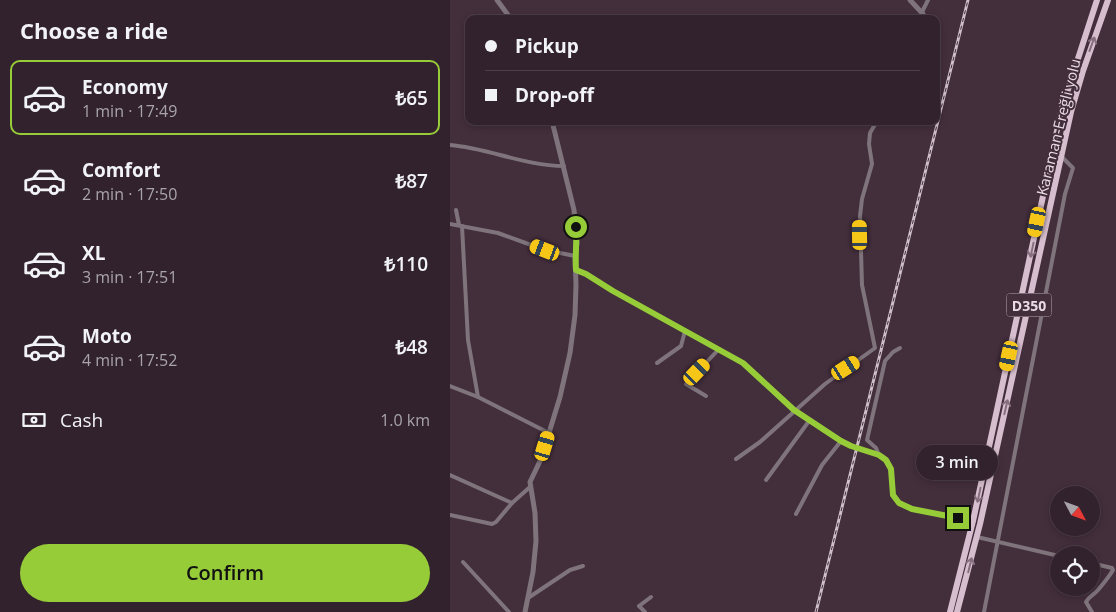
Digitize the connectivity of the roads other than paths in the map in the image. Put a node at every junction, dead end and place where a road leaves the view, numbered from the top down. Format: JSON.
{"nodes":[{"id":1,"x":497,"y":0,"type":"edge"},
{"id":2,"x":910,"y":0,"type":"edge"},
{"id":3,"x":928,"y":0,"type":"edge"},
{"id":4,"x":1097,"y":0,"type":"edge"},
{"id":5,"x":1108,"y":0,"type":"edge"},
{"id":6,"x":508,"y":15,"type":"edge"},
{"id":7,"x":921,"y":15,"type":"edge"},
{"id":8,"x":553,"y":125,"type":"edge"},
{"id":9,"x":875,"y":125,"type":"edge"},
{"id":10,"x":450,"y":145,"type":"edge"},
{"id":11,"x":1062,"y":157,"type":"junction"},
{"id":12,"x":564,"y":166,"type":"junction"},
{"id":13,"x":456,"y":210,"type":"dead end"},
{"id":14,"x":450,"y":224,"type":"edge"},
{"id":15,"x":460,"y":225,"type":"junction"},
{"id":16,"x":575,"y":256,"type":"junction"},
{"id":17,"x":576,"y":270,"type":"junction"},
{"id":18,"x":685,"y":331,"type":"junction"},
{"id":19,"x":900,"y":348,"type":"dead end"},
{"id":20,"x":719,"y":349,"type":"junction"},
{"id":21,"x":657,"y":364,"type":"dead end"},
{"id":22,"x":450,"y":386,"type":"edge"},
{"id":23,"x":706,"y":396,"type":"dead end"},
{"id":24,"x":478,"y":397,"type":"junction"},
{"id":25,"x":794,"y":410,"type":"junction"},
{"id":26,"x":810,"y":422,"type":"junction"},
{"id":27,"x":549,"y":433,"type":"junction"},
{"id":28,"x":841,"y":441,"type":"junction"},
{"id":29,"x":879,"y":455,"type":"junction"},
{"id":30,"x":736,"y":459,"type":"dead end"},
{"id":31,"x":450,"y":475,"type":"edge"},
{"id":32,"x":766,"y":480,"type":"dead end"},
{"id":33,"x":530,"y":487,"type":"junction"},
{"id":34,"x":512,"y":502,"type":"junction"},
{"id":35,"x":796,"y":514,"type":"dead end"},
{"id":36,"x":450,"y":515,"type":"edge"},
{"id":37,"x":973,"y":521,"type":"junction"},
{"id":38,"x":977,"y":537,"type":"junction"},
{"id":39,"x":997,"y":541,"type":"junction"},
{"id":40,"x":1050,"y":554,"type":"edge"},
{"id":41,"x":464,"y":562,"type":"dead end"},
{"id":42,"x":1100,"y":565,"type":"edge"},
{"id":43,"x":583,"y":566,"type":"dead end"},
{"id":44,"x":1100,"y":588,"type":"edge"},
{"id":45,"x":651,"y":596,"type":"dead end"},
{"id":46,"x":1090,"y":596,"type":"edge"},
{"id":47,"x":528,"y":598,"type":"junction"},
{"id":48,"x":524,"y":611,"type":"edge"},
{"id":49,"x":509,"y":612,"type":"edge"},
{"id":50,"x":645,"y":612,"type":"edge"},
{"id":51,"x":950,"y":612,"type":"edge"},
{"id":52,"x":957,"y":612,"type":"edge"},
{"id":53,"x":984,"y":612,"type":"edge"},
{"id":54,"x":1092,"y":612,"type":"edge"}],
"edges":[{"from":1,"to":6,"type":"street"},
{"from":2,"to":7,"type":"street"},
{"from":3,"to":7,"type":"street"},
{"from":4,"to":37,"type":"highway","name":"Karaman-Ereğli yolu","number":"D350","one_way":true},
{"from":11,"to":5,"type":"highway","name":"Karaman-Ereğli yolu","number":"D350","one_way":true},
{"from":8,"to":12,"type":"street"},
{"from":9,"to":25,"type":"street"},
{"from":10,"to":12,"type":"street"},
{"from":38,"to":11,"type":"highway","name":"Karaman-Ereğli yolu","number":"D350","one_way":true},
{"from":11,"to":39,"type":"street"},
{"from":12,"to":16,"type":"street"},
{"from":13,"to":15,"type":"street"},
{"from":14,"to":15,"type":"street"},
{"from":15,"to":16,"type":"street"},
{"from":15,"to":24,"type":"street"},
{"from":16,"to":17,"type":"street"},
{"from":17,"to":18,"type":"street"},
{"from":17,"to":27,"type":"street"},
{"from":18,"to":20,"type":"street"},
{"from":18,"to":21,"type":"street"},
{"from":19,"to":29,"type":"street"},
{"from":20,"to":23,"type":"street"},
{"from":20,"to":25,"type":"street"},
{"from":22,"to":24,"type":"street"},
{"from":24,"to":27,"type":"street"},
{"from":25,"to":26,"type":"street"},
{"from":25,"to":30,"type":"street"},
{"from":26,"to":28,"type":"street"},
{"from":26,"to":32,"type":"street"},
{"from":27,"to":33,"type":"street"},
{"from":28,"to":29,"type":"street"},
{"from":28,"to":35,"type":"street"},
{"from":29,"to":37,"type":"street"},
{"from":31,"to":34,"type":"street"},
{"from":33,"to":34,"type":"street"},
{"from":33,"to":47,"type":"street"},
{"from":34,"to":36,"type":"street"},
{"from":37,"to":51,"type":"highway","name":"Karaman-Ereğli yolu","number":"D350"},
{"from":38,"to":39,"type":"street"},
{"from":52,"to":38,"type":"highway","name":"Karaman-Ereğli yolu","number":"D350","one_way":true},
{"from":39,"to":40,"type":"street"},
{"from":39,"to":53,"type":"street"},
{"from":41,"to":49,"type":"street"},
{"from":42,"to":44,"type":"street"},
{"from":43,"to":47,"type":"street"},
{"from":45,"to":50,"type":"street"},
{"from":46,"to":54,"type":"street"},
{"from":47,"to":48,"type":"street"}]}
